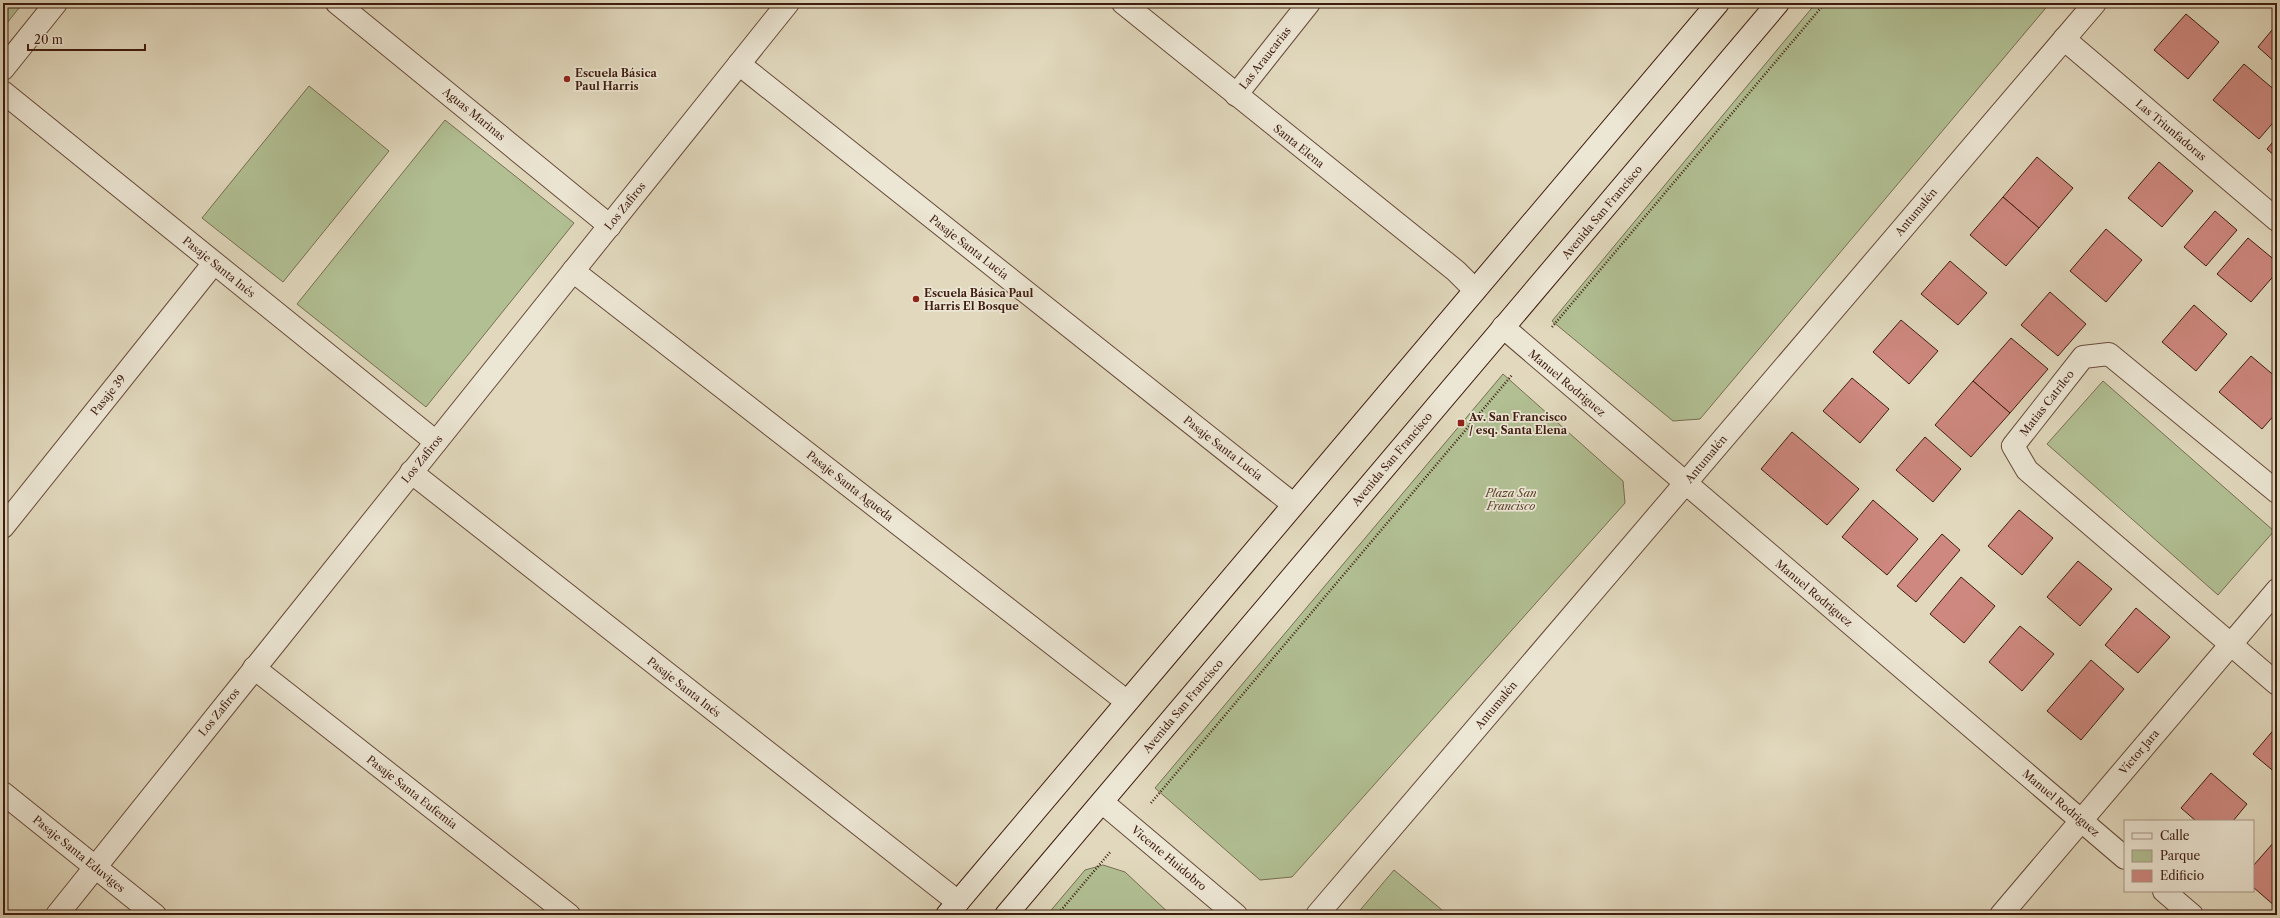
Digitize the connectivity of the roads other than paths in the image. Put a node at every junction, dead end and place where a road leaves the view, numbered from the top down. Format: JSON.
{"nodes":[{"id":1,"x":56,"y":3,"type":"edge"},
{"id":2,"x":338,"y":3,"type":"edge"},
{"id":3,"x":788,"y":3,"type":"edge"},
{"id":4,"x":1123,"y":3,"type":"edge"},
{"id":5,"x":1309,"y":3,"type":"edge"},
{"id":6,"x":1718,"y":3,"type":"edge"},
{"id":7,"x":1778,"y":3,"type":"edge"},
{"id":8,"x":2095,"y":3,"type":"edge"},
{"id":9,"x":2064,"y":39,"type":"junction"},
{"id":10,"x":739,"y":64,"type":"junction"},
{"id":11,"x":3,"y":69,"type":"edge"},
{"id":12,"x":3,"y":92,"type":"edge"},
{"id":13,"x":1236,"y":95,"type":"junction"},
{"id":14,"x":2277,"y":220,"type":"edge"},
{"id":15,"x":610,"y":226,"type":"junction"},
{"id":16,"x":214,"y":263,"type":"junction"},
{"id":17,"x":573,"y":271,"type":"junction"},
{"id":18,"x":1475,"y":290,"type":"junction"},
{"id":19,"x":1503,"y":327,"type":"junction"},
{"id":20,"x":436,"y":442,"type":"junction"},
{"id":21,"x":411,"y":472,"type":"junction"},
{"id":22,"x":1685,"y":483,"type":"junction"},
{"id":23,"x":2277,"y":492,"type":"edge"},
{"id":24,"x":1293,"y":504,"type":"junction"},
{"id":25,"x":3,"y":527,"type":"edge"},
{"id":26,"x":2277,"y":590,"type":"edge"},
{"id":27,"x":2230,"y":645,"type":"junction"},
{"id":28,"x":254,"y":668,"type":"junction"},
{"id":29,"x":2277,"y":684,"type":"edge"},
{"id":30,"x":1126,"y":701,"type":"junction"},
{"id":31,"x":3,"y":793,"type":"edge"},
{"id":32,"x":1102,"y":802,"type":"junction"},
{"id":33,"x":2081,"y":820,"type":"junction"},
{"id":34,"x":2124,"y":857,"type":"edge"},
{"id":35,"x":95,"y":867,"type":"junction"},
{"id":36,"x":2165,"y":892,"type":"edge"},
{"id":37,"x":952,"y":908,"type":"edge"},
{"id":38,"x":56,"y":915,"type":"edge"},
{"id":39,"x":156,"y":915,"type":"edge"},
{"id":40,"x":569,"y":915,"type":"edge"},
{"id":41,"x":1006,"y":915,"type":"edge"},
{"id":42,"x":1236,"y":915,"type":"edge"},
{"id":43,"x":1317,"y":915,"type":"edge"},
{"id":44,"x":2000,"y":915,"type":"edge"},
{"id":45,"x":2192,"y":915,"type":"edge"}],
"edges":[{"from":1,"to":11,"type":"street"},
{"from":2,"to":15,"type":"street","name":"Aguas Marinas"},
{"from":3,"to":10,"type":"street","name":"Los Zafiros"},
{"from":4,"to":13,"type":"street","name":"Santa Elena"},
{"from":5,"to":13,"type":"street","name":"Las Araucarias"},
{"from":6,"to":18,"type":"street"},
{"from":7,"to":19,"type":"street","name":"Avenida San Francisco"},
{"from":8,"to":9,"type":"street","name":"Antumalén"},
{"from":9,"to":14,"type":"street","name":"Las Triunfadoras"},
{"from":9,"to":22,"type":"street","name":"Antumalén"},
{"from":10,"to":15,"type":"street","name":"Los Zafiros"},
{"from":10,"to":24,"type":"street","name":"Pasaje Santa Lucía"},
{"from":12,"to":16,"type":"street","name":"Pasaje Santa Inés"},
{"from":13,"to":18,"type":"street","name":"Santa Elena"},
{"from":15,"to":17,"type":"street","name":"Los Zafiros"},
{"from":16,"to":20,"type":"street","name":"Pasaje Santa Inés"},
{"from":16,"to":25,"type":"street","name":"Pasaje 39"},
{"from":17,"to":20,"type":"street","name":"Los Zafiros"},
{"from":17,"to":30,"type":"street","name":"Pasaje Santa Agueda"},
{"from":18,"to":24,"type":"street"},
{"from":19,"to":22,"type":"street","name":"Manuel Rodriguez"},
{"from":19,"to":32,"type":"street","name":"Avenida San Francisco"},
{"from":20,"to":21,"type":"street","name":"Los Zafiros"},
{"from":21,"to":28,"type":"street","name":"Los Zafiros"},
{"from":21,"to":37,"type":"street","name":"Pasaje Santa Inés"},
{"from":22,"to":33,"type":"street","name":"Manuel Rodriguez"},
{"from":22,"to":43,"type":"street","name":"Antumalén"},
{"from":23,"to":27,"type":"street","name":"Matias Catrileo"},
{"from":24,"to":30,"type":"street"},
{"from":26,"to":27,"type":"street","name":"Víctor Jara"},
{"from":27,"to":29,"type":"street"},
{"from":27,"to":33,"type":"street","name":"Víctor Jara"},
{"from":28,"to":35,"type":"street","name":"Los Zafiros"},
{"from":28,"to":40,"type":"street","name":"Pasaje Santa Eufemia"},
{"from":30,"to":37,"type":"street"},
{"from":31,"to":35,"type":"street","name":"Pasaje Santa Eduviges"},
{"from":32,"to":41,"type":"street","name":"Avenida San Francisco"},
{"from":32,"to":42,"type":"street","name":"Vicente Huidobro"},
{"from":33,"to":34,"type":"street","name":"Manuel Rodriguez"},
{"from":33,"to":44,"type":"street","name":"Víctor Jara"},
{"from":35,"to":38,"type":"street","name":"Los Zafiros"},
{"from":35,"to":39,"type":"street","name":"Pasaje Santa Eduviges"},
{"from":36,"to":45,"type":"street"}]}
